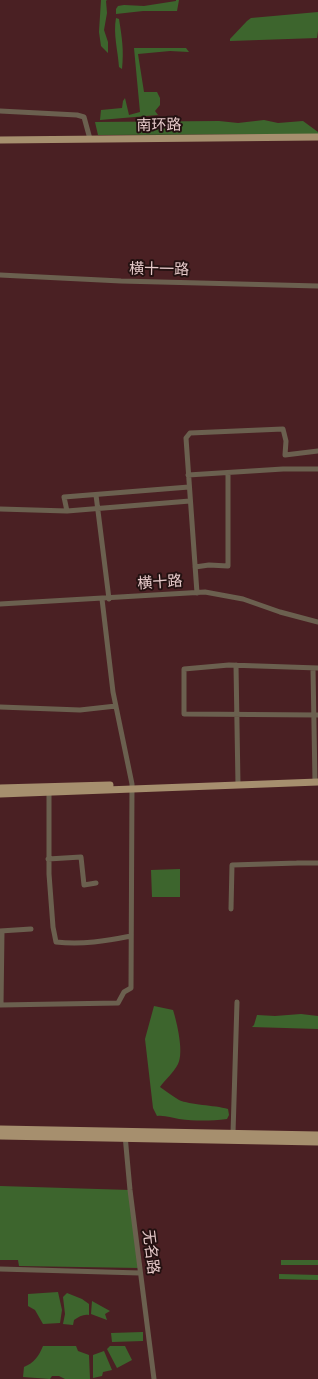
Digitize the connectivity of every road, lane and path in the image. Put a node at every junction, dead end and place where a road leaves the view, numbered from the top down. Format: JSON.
{"nodes":[{"id":1,"x":0,"y":110,"type":"edge"},
{"id":2,"x":318,"y":137,"type":"edge"},
{"id":3,"x":90,"y":139,"type":"junction"},
{"id":4,"x":0,"y":140,"type":"edge"},
{"id":5,"x":0,"y":274,"type":"edge"},
{"id":6,"x":318,"y":286,"type":"edge"},
{"id":7,"x":318,"y":451,"type":"edge"},
{"id":8,"x":318,"y":469,"type":"edge"},
{"id":9,"x":228,"y":472,"type":"junction"},
{"id":10,"x":188,"y":475,"type":"junction"},
{"id":11,"x":189,"y":487,"type":"junction"},
{"id":12,"x":96,"y":495,"type":"junction"},
{"id":13,"x":190,"y":501,"type":"junction"},
{"id":14,"x":0,"y":509,"type":"edge"},
{"id":15,"x":99,"y":509,"type":"junction"},
{"id":16,"x":67,"y":511,"type":"junction"},
{"id":17,"x":195,"y":567,"type":"junction"},
{"id":18,"x":197,"y":593,"type":"junction"},
{"id":19,"x":102,"y":599,"type":"junction"},
{"id":20,"x":109,"y":599,"type":"junction"},
{"id":21,"x":0,"y":604,"type":"edge"},
{"id":22,"x":318,"y":622,"type":"edge"},
{"id":23,"x":236,"y":666,"type":"junction"},
{"id":24,"x":316,"y":668,"type":"edge"},
{"id":25,"x":116,"y":706,"type":"junction"},
{"id":26,"x":0,"y":707,"type":"edge"},
{"id":27,"x":237,"y":714,"type":"junction"},
{"id":28,"x":316,"y":715,"type":"edge"},
{"id":29,"x":317,"y":780,"type":"edge"},
{"id":30,"x":238,"y":783,"type":"junction"},
{"id":31,"x":132,"y":786,"type":"junction"},
{"id":32,"x":0,"y":788,"type":"edge"},
{"id":33,"x":49,"y":789,"type":"junction"},
{"id":34,"x":0,"y":794,"type":"edge"},
{"id":35,"x":48,"y":859,"type":"junction"},
{"id":36,"x":318,"y":864,"type":"edge"},
{"id":37,"x":96,"y":883,"type":"dead end"},
{"id":38,"x":231,"y":909,"type":"dead end"},
{"id":39,"x":31,"y":929,"type":"dead end"},
{"id":40,"x":1,"y":931,"type":"edge"},
{"id":41,"x":131,"y":936,"type":"junction"},
{"id":42,"x":236,"y":1002,"type":"dead end"},
{"id":43,"x":1,"y":1005,"type":"edge"},
{"id":44,"x":0,"y":1129,"type":"edge"},
{"id":45,"x":125,"y":1133,"type":"junction"},
{"id":46,"x":233,"y":1133,"type":"junction"},
{"id":47,"x":318,"y":1135,"type":"edge"},
{"id":48,"x":0,"y":1136,"type":"edge"},
{"id":49,"x":318,"y":1142,"type":"edge"},
{"id":50,"x":0,"y":1269,"type":"edge"},
{"id":51,"x":140,"y":1273,"type":"junction"},
{"id":52,"x":154,"y":1379,"type":"edge"}],
"edges":[{"from":1,"to":3,"type":"street"},
{"from":2,"to":3,"type":"main road","name":"南环路"},
{"from":3,"to":4,"type":"main road","name":"南环路"},
{"from":5,"to":6,"type":"street","name":"横十一路"},
{"from":7,"to":10,"type":"street"},
{"from":8,"to":9,"type":"street"},
{"from":9,"to":10,"type":"street"},
{"from":9,"to":17,"type":"street"},
{"from":10,"to":11,"type":"street"},
{"from":11,"to":12,"type":"street"},
{"from":11,"to":13,"type":"street"},
{"from":12,"to":15,"type":"street"},
{"from":12,"to":16,"type":"street"},
{"from":13,"to":15,"type":"street"},
{"from":13,"to":17,"type":"street"},
{"from":14,"to":16,"type":"street"},
{"from":15,"to":16,"type":"street"},
{"from":15,"to":20,"type":"street"},
{"from":17,"to":18,"type":"street"},
{"from":18,"to":20,"type":"street","name":"横十路"},
{"from":18,"to":22,"type":"street","name":"横十路"},
{"from":19,"to":20,"type":"street","name":"横十路"},
{"from":19,"to":21,"type":"street","name":"横十路"},
{"from":19,"to":25,"type":"street"},
{"from":23,"to":24,"type":"street"},
{"from":23,"to":27,"type":"street"},
{"from":23,"to":27,"type":"street"},
{"from":24,"to":28,"type":"street"},
{"from":25,"to":26,"type":"street"},
{"from":25,"to":31,"type":"street"},
{"from":27,"to":28,"type":"street"},
{"from":27,"to":30,"type":"street"},
{"from":28,"to":29,"type":"street"},
{"from":29,"to":30,"type":"main road"},
{"from":30,"to":31,"type":"main road"},
{"from":31,"to":33,"type":"main road"},
{"from":31,"to":41,"type":"street"},
{"from":32,"to":33,"type":"main road"},
{"from":33,"to":34,"type":"main road"},
{"from":33,"to":35,"type":"street"},
{"from":35,"to":37,"type":"street"},
{"from":35,"to":41,"type":"street"},
{"from":36,"to":38,"type":"street"},
{"from":39,"to":40,"type":"street"},
{"from":40,"to":43,"type":"street"},
{"from":41,"to":43,"type":"street"},
{"from":42,"to":46,"type":"street"},
{"from":44,"to":45,"type":"main road"},
{"from":45,"to":46,"type":"main road"},
{"from":45,"to":48,"type":"main road"},
{"from":45,"to":49,"type":"main road"},
{"from":45,"to":51,"type":"street","name":"无名路"},
{"from":46,"to":47,"type":"main road"},
{"from":50,"to":51,"type":"street"},
{"from":51,"to":52,"type":"street","name":"无名路"}]}
